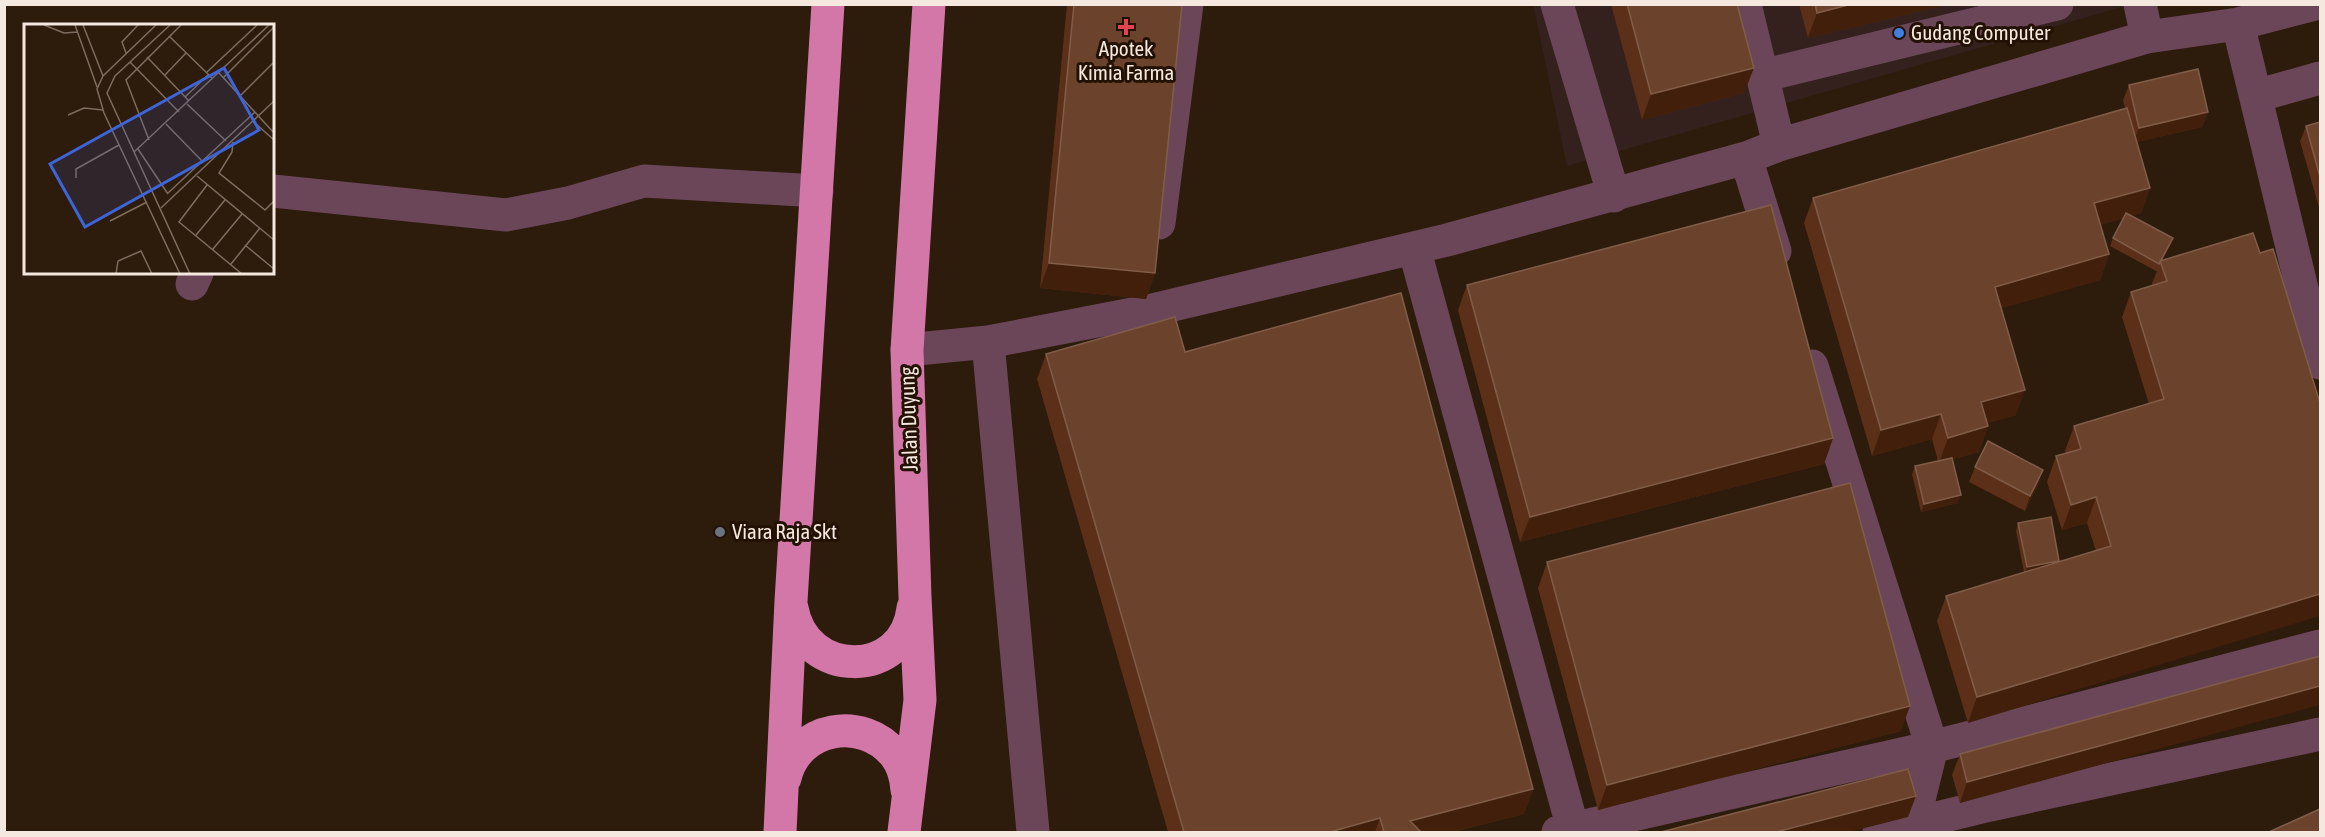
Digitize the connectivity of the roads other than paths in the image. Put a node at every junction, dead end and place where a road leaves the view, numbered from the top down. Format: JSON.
{"nodes":[{"id":1,"x":828,"y":4,"type":"edge"},
{"id":2,"x":929,"y":4,"type":"edge"},
{"id":3,"x":1187,"y":4,"type":"edge"},
{"id":4,"x":1557,"y":4,"type":"edge"},
{"id":5,"x":1745,"y":4,"type":"edge"},
{"id":6,"x":2057,"y":4,"type":"edge"},
{"id":7,"x":2140,"y":4,"type":"edge"},
{"id":8,"x":2315,"y":4,"type":"edge"},
{"id":9,"x":2238,"y":24,"type":"junction"},
{"id":10,"x":2147,"y":37,"type":"junction"},
{"id":11,"x":1762,"y":76,"type":"junction"},
{"id":12,"x":2320,"y":78,"type":"edge"},
{"id":13,"x":2256,"y":96,"type":"junction"},
{"id":14,"x":1779,"y":145,"type":"junction"},
{"id":15,"x":1746,"y":158,"type":"junction"},
{"id":16,"x":274,"y":191,"type":"edge"},
{"id":17,"x":817,"y":192,"type":"junction"},
{"id":18,"x":1614,"y":196,"type":"junction"},
{"id":19,"x":1414,"y":248,"type":"junction"},
{"id":20,"x":1785,"y":283,"type":"edge"},
{"id":21,"x":1148,"y":311,"type":"junction"},
{"id":22,"x":1803,"y":339,"type":"edge"},
{"id":23,"x":988,"y":342,"type":"junction"},
{"id":24,"x":907,"y":350,"type":"junction"},
{"id":25,"x":2320,"y":363,"type":"edge"},
{"id":26,"x":915,"y":597,"type":"junction"},
{"id":27,"x":791,"y":601,"type":"junction"},
{"id":28,"x":2320,"y":646,"type":"edge"},
{"id":29,"x":2320,"y":734,"type":"edge"},
{"id":30,"x":1932,"y":747,"type":"junction"},
{"id":31,"x":783,"y":794,"type":"junction"},
{"id":32,"x":908,"y":794,"type":"junction"},
{"id":33,"x":1984,"y":819,"type":"edge"},
{"id":34,"x":1913,"y":824,"type":"junction"},
{"id":35,"x":1565,"y":831,"type":"edge"},
{"id":36,"x":780,"y":832,"type":"edge"},
{"id":37,"x":904,"y":832,"type":"edge"},
{"id":38,"x":1034,"y":832,"type":"edge"},
{"id":39,"x":1879,"y":832,"type":"edge"}],
"edges":[{"from":1,"to":17,"type":"highway"},
{"from":2,"to":24,"type":"highway","name":"Jalan Duyung"},
{"from":3,"to":21,"type":"street"},
{"from":4,"to":18,"type":"street"},
{"from":5,"to":11,"type":"street"},
{"from":6,"to":11,"type":"street"},
{"from":7,"to":10,"type":"street"},
{"from":8,"to":9,"type":"street"},
{"from":9,"to":10,"type":"street"},
{"from":9,"to":13,"type":"street"},
{"from":10,"to":14,"type":"street"},
{"from":11,"to":14,"type":"street"},
{"from":12,"to":13,"type":"street"},
{"from":13,"to":25,"type":"street"},
{"from":14,"to":15,"type":"street"},
{"from":15,"to":18,"type":"street"},
{"from":15,"to":20,"type":"street"},
{"from":16,"to":17,"type":"street"},
{"from":17,"to":27,"type":"highway"},
{"from":18,"to":19,"type":"street"},
{"from":19,"to":21,"type":"street"},
{"from":19,"to":35,"type":"street"},
{"from":21,"to":23,"type":"street"},
{"from":22,"to":30,"type":"street"},
{"from":23,"to":24,"type":"street"},
{"from":23,"to":38,"type":"street"},
{"from":24,"to":26,"type":"highway","name":"Jalan Duyung"},
{"from":26,"to":27,"type":"highway"},
{"from":26,"to":32,"type":"highway","name":"Jalan Duyung"},
{"from":27,"to":31,"type":"highway"},
{"from":28,"to":30,"type":"street"},
{"from":29,"to":33,"type":"street"},
{"from":30,"to":34,"type":"street"},
{"from":30,"to":35,"type":"street"},
{"from":31,"to":32,"type":"highway"},
{"from":31,"to":36,"type":"highway"},
{"from":32,"to":37,"type":"highway","name":"Jalan Duyung"},
{"from":33,"to":34,"type":"street"},
{"from":34,"to":39,"type":"street"}]}
